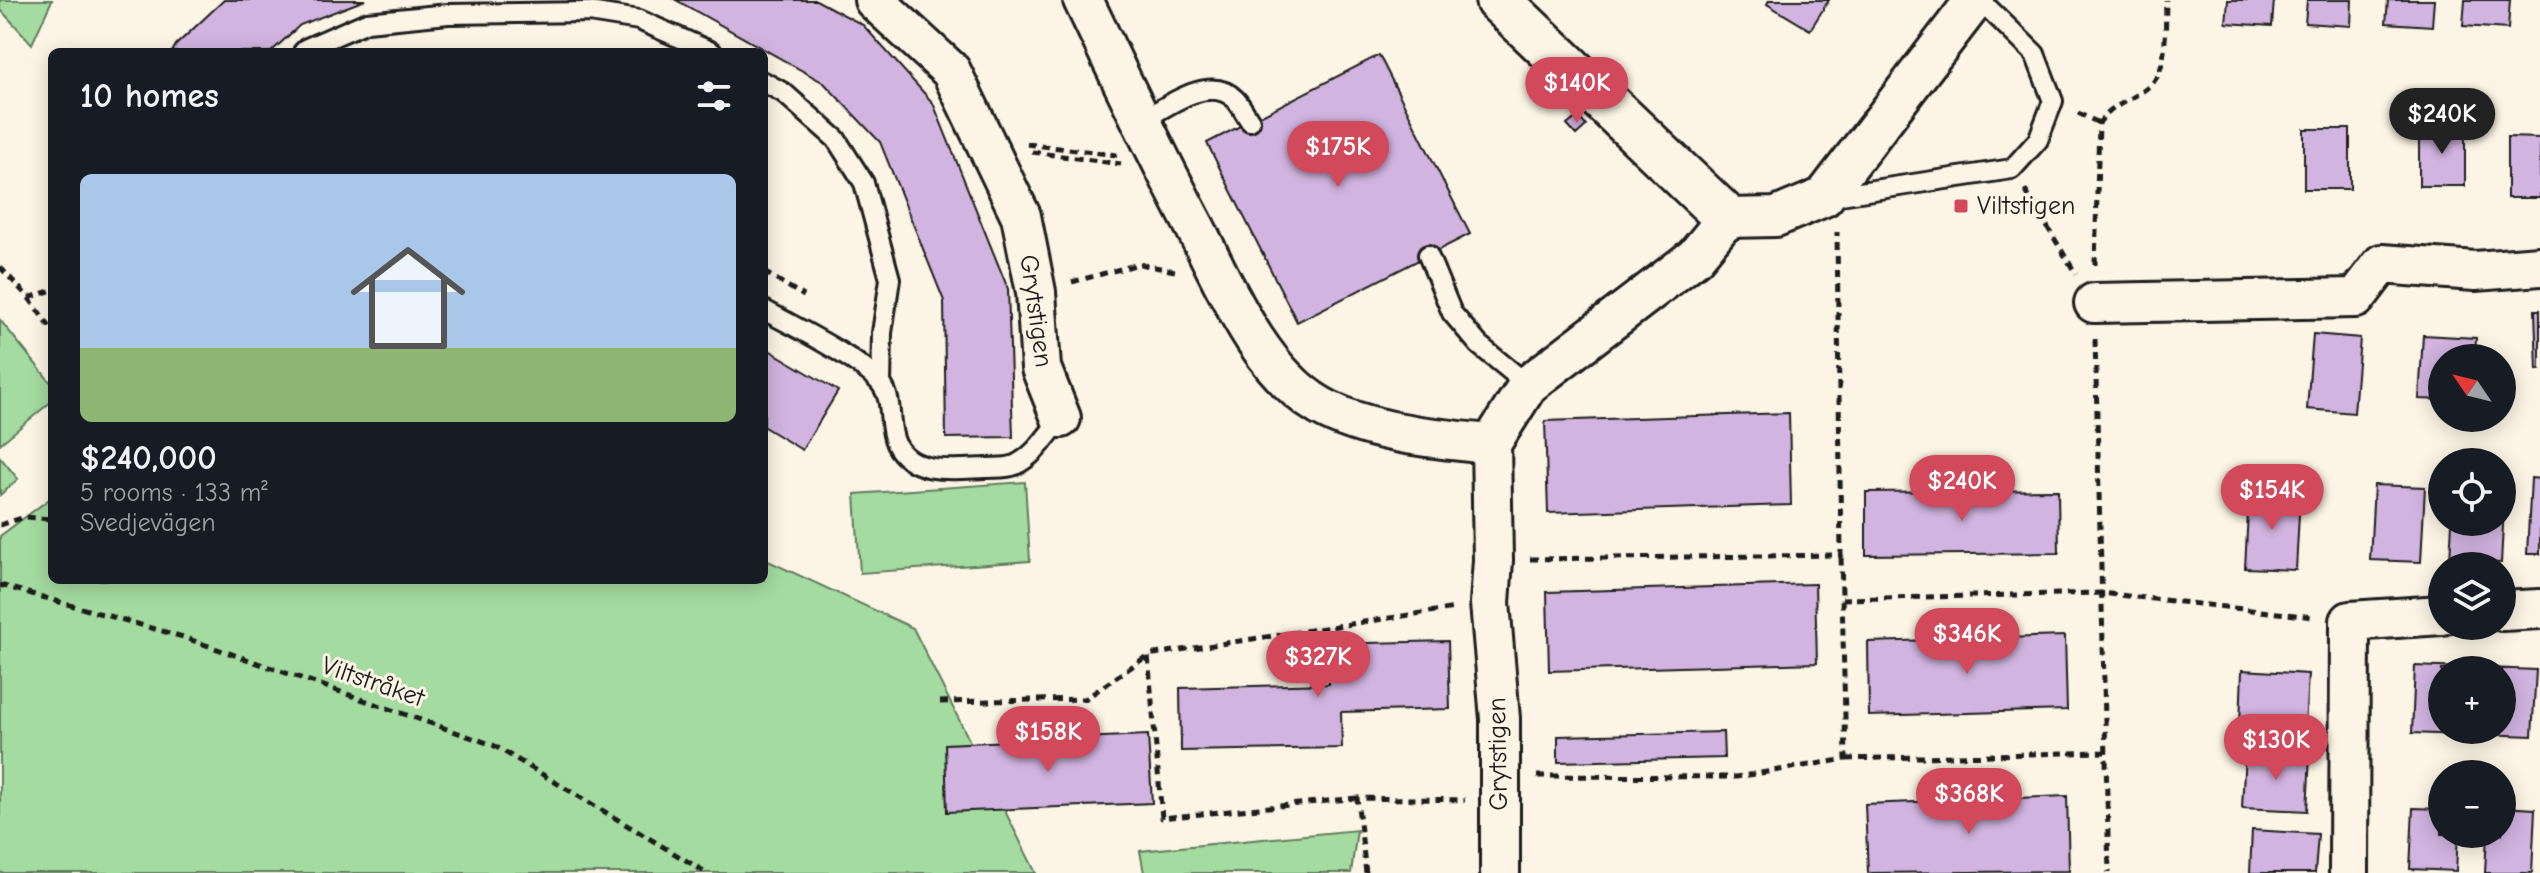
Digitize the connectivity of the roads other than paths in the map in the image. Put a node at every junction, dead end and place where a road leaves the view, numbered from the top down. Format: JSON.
{"nodes":[{"id":1,"x":874,"y":0,"type":"edge"},
{"id":2,"x":1083,"y":0,"type":"edge"},
{"id":3,"x":1498,"y":0,"type":"edge"},
{"id":4,"x":1977,"y":0,"type":"edge"},
{"id":5,"x":307,"y":48,"type":"edge"},
{"id":6,"x":703,"y":48,"type":"edge"},
{"id":7,"x":768,"y":84,"type":"edge"},
{"id":8,"x":1250,"y":121,"type":"dead end"},
{"id":9,"x":1152,"y":145,"type":"junction"},
{"id":10,"x":1824,"y":197,"type":"junction"},
{"id":11,"x":1727,"y":218,"type":"junction"},
{"id":12,"x":1428,"y":255,"type":"dead end"},
{"id":13,"x":2540,"y":266,"type":"edge"},
{"id":14,"x":2094,"y":303,"type":"road end"},
{"id":15,"x":768,"y":312,"type":"edge"},
{"id":16,"x":881,"y":384,"type":"junction"},
{"id":17,"x":1528,"y":385,"type":"junction"},
{"id":18,"x":1061,"y":418,"type":"joint"},
{"id":19,"x":1491,"y":444,"type":"junction"},
{"id":20,"x":2540,"y":609,"type":"edge"},
{"id":21,"x":2516,"y":610,"type":"edge"},
{"id":22,"x":2428,"y":616,"type":"edge"},
{"id":23,"x":1500,"y":873,"type":"edge"},
{"id":24,"x":2349,"y":873,"type":"edge"}],
"edges":[{"from":1,"to":18,"type":"street","name":"Grytstigen"},
{"from":2,"to":9,"type":"street"},
{"from":3,"to":11,"type":"street"},
{"from":4,"to":10,"type":"street"},
{"from":4,"to":10,"type":"lane"},
{"from":5,"to":6,"type":"lane"},
{"from":7,"to":16,"type":"lane","name":"Grytstigen"},
{"from":8,"to":9,"type":"lane"},
{"from":9,"to":19,"type":"street"},
{"from":10,"to":11,"type":"street"},
{"from":11,"to":17,"type":"street"},
{"from":12,"to":17,"type":"lane"},
{"from":13,"to":14,"type":"street"},
{"from":15,"to":16,"type":"lane"},
{"from":16,"to":18,"type":"lane","name":"Grytstigen"},
{"from":17,"to":19,"type":"street"},
{"from":19,"to":23,"type":"street","name":"Grytstigen"},
{"from":20,"to":21,"type":"street"},
{"from":22,"to":24,"type":"street"}]}
